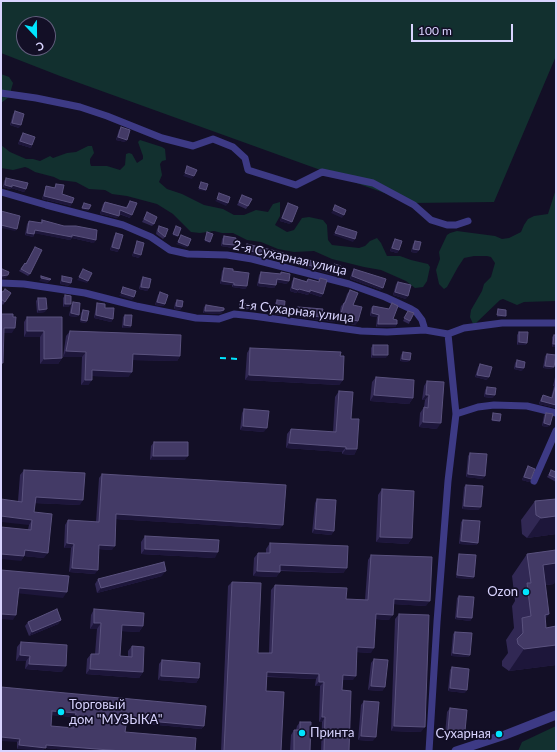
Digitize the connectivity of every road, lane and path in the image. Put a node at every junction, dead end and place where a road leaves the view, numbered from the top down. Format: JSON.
{"nodes":[{"id":1,"x":1,"y":94,"type":"edge"},
{"id":2,"x":1,"y":192,"type":"edge"},
{"id":3,"x":468,"y":221,"type":"dead end"},
{"id":4,"x":1,"y":283,"type":"edge"},
{"id":5,"x":556,"y":322,"type":"edge"},
{"id":6,"x":425,"y":330,"type":"junction"},
{"id":7,"x":448,"y":334,"type":"junction"},
{"id":8,"x":456,"y":414,"type":"junction"},
{"id":9,"x":556,"y":414,"type":"edge"},
{"id":10,"x":556,"y":431,"type":"edge"},
{"id":11,"x":534,"y":481,"type":"dead end"},
{"id":12,"x":556,"y":715,"type":"edge"},
{"id":13,"x":428,"y":751,"type":"edge"},
{"id":14,"x":456,"y":751,"type":"edge"}],
"edges":[{"from":1,"to":3,"type":"street"},
{"from":2,"to":6,"type":"street","name":"2-я Сухарная улица"},
{"from":4,"to":6,"type":"street","name":"1-я Сухарная улица"},
{"from":5,"to":7,"type":"street"},
{"from":6,"to":7,"type":"street","name":"1-я Сухарная улица"},
{"from":7,"to":8,"type":"street"},
{"from":8,"to":9,"type":"street"},
{"from":8,"to":13,"type":"street"},
{"from":10,"to":11,"type":"street"},
{"from":12,"to":14,"type":"street"}]}
